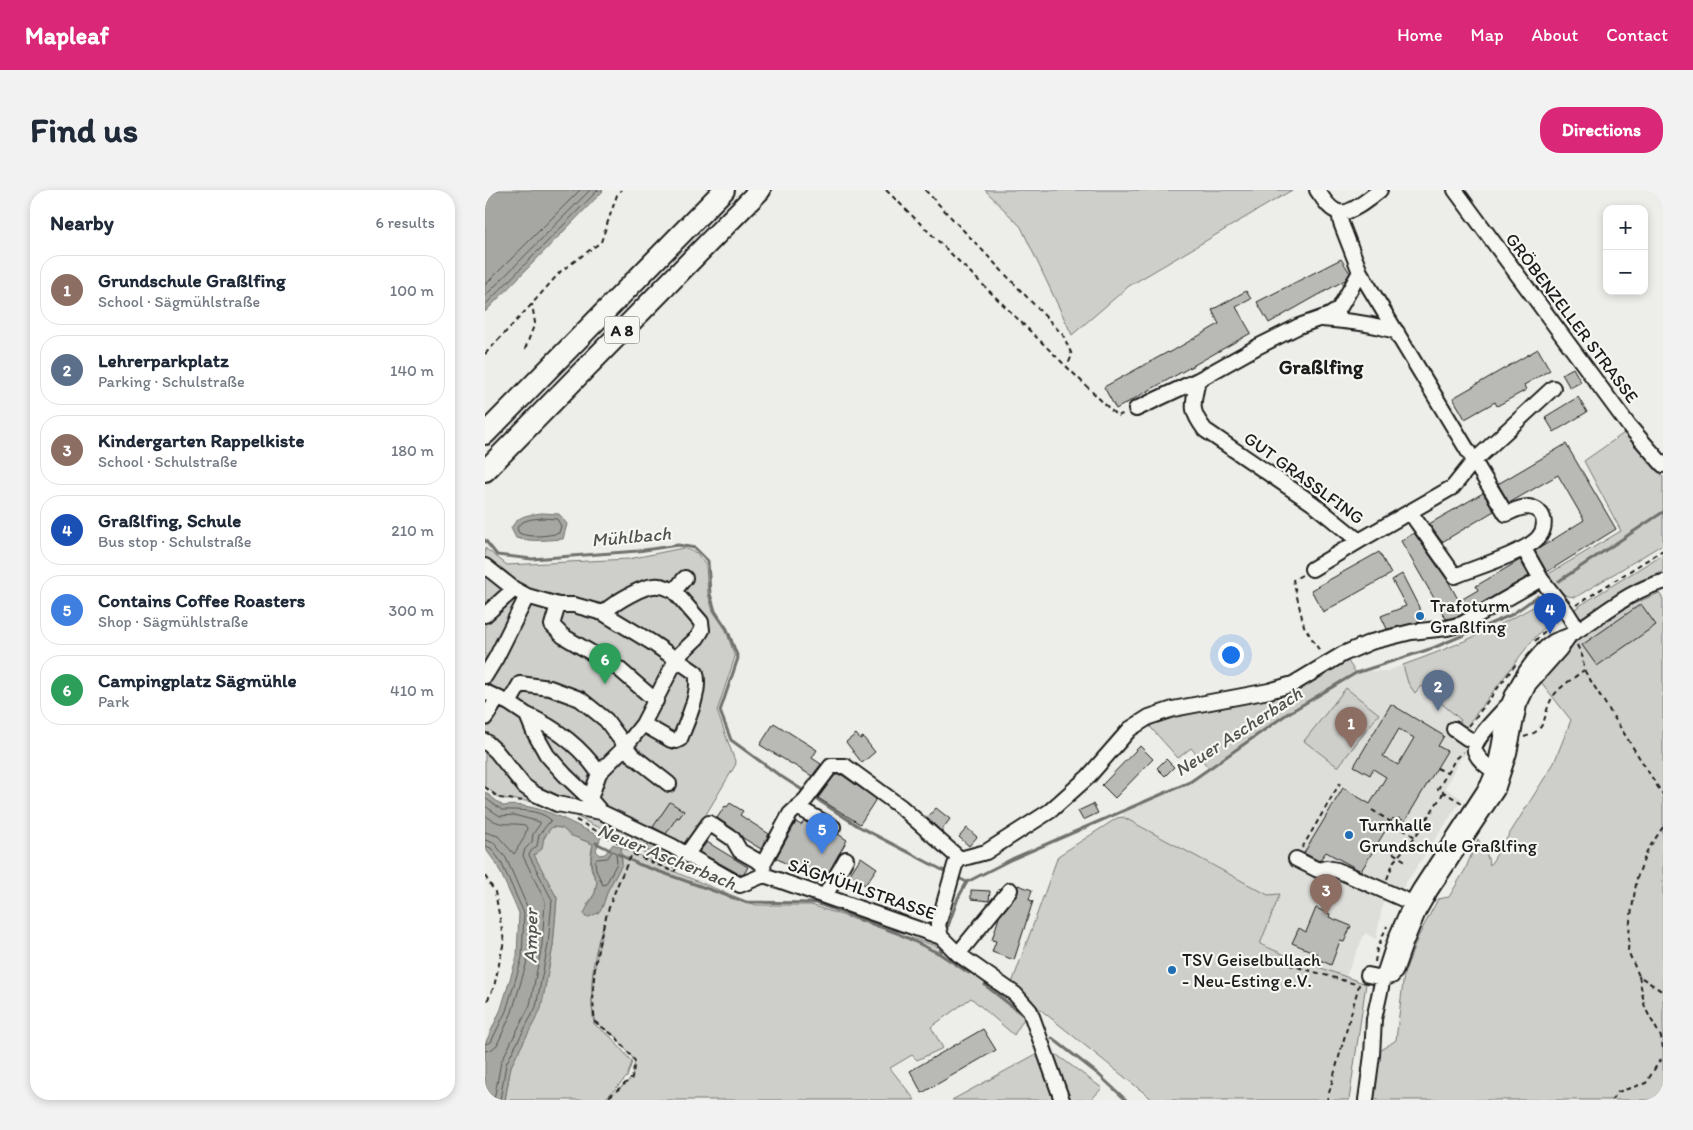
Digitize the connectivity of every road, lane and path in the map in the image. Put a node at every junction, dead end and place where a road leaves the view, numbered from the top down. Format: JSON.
{"nodes":[{"id":1,"x":621,"y":190,"type":"edge"},
{"id":2,"x":724,"y":190,"type":"edge"},
{"id":3,"x":760,"y":190,"type":"edge"},
{"id":4,"x":886,"y":190,"type":"edge"},
{"id":5,"x":925,"y":190,"type":"edge"},
{"id":6,"x":1317,"y":190,"type":"edge"},
{"id":7,"x":1380,"y":190,"type":"edge"},
{"id":8,"x":1455,"y":190,"type":"edge"},
{"id":9,"x":1339,"y":212,"type":"junction"},
{"id":10,"x":1360,"y":272,"type":"junction"},
{"id":11,"x":532,"y":304,"type":"junction"},
{"id":12,"x":1320,"y":319,"type":"junction"},
{"id":13,"x":1397,"y":332,"type":"junction"},
{"id":14,"x":525,"y":349,"type":"dead end"},
{"id":15,"x":485,"y":354,"type":"edge"},
{"id":16,"x":1067,"y":367,"type":"junction"},
{"id":17,"x":1198,"y":380,"type":"junction"},
{"id":18,"x":1553,"y":388,"type":"dead end"},
{"id":19,"x":1136,"y":409,"type":"joint"},
{"id":20,"x":485,"y":434,"type":"edge"},
{"id":21,"x":1473,"y":462,"type":"junction"},
{"id":22,"x":1662,"y":465,"type":"edge"},
{"id":23,"x":485,"y":471,"type":"edge"},
{"id":24,"x":1410,"y":512,"type":"junction"},
{"id":25,"x":1359,"y":541,"type":"junction"},
{"id":26,"x":1524,"y":548,"type":"junction"},
{"id":27,"x":1663,"y":550,"type":"edge"},
{"id":28,"x":485,"y":566,"type":"edge"},
{"id":29,"x":1313,"y":569,"type":"joint"},
{"id":30,"x":685,"y":578,"type":"dead end"},
{"id":31,"x":1663,"y":582,"type":"edge"},
{"id":32,"x":1546,"y":584,"type":"junction"},
{"id":33,"x":514,"y":589,"type":"junction"},
{"id":34,"x":674,"y":591,"type":"junction"},
{"id":35,"x":527,"y":596,"type":"junction"},
{"id":36,"x":558,"y":605,"type":"junction"},
{"id":37,"x":1566,"y":611,"type":"junction"},
{"id":38,"x":603,"y":612,"type":"junction"},
{"id":39,"x":485,"y":616,"type":"edge"},
{"id":40,"x":1573,"y":633,"type":"junction"},
{"id":41,"x":676,"y":660,"type":"junction"},
{"id":42,"x":1328,"y":664,"type":"junction"},
{"id":43,"x":1584,"y":670,"type":"junction"},
{"id":44,"x":485,"y":676,"type":"edge"},
{"id":45,"x":497,"y":698,"type":"edge"},
{"id":46,"x":656,"y":700,"type":"junction"},
{"id":47,"x":1510,"y":702,"type":"junction"},
{"id":48,"x":527,"y":714,"type":"junction"},
{"id":49,"x":485,"y":718,"type":"edge"},
{"id":50,"x":643,"y":724,"type":"junction"},
{"id":51,"x":1454,"y":729,"type":"dead end"},
{"id":52,"x":1512,"y":738,"type":"junction"},
{"id":53,"x":485,"y":741,"type":"edge"},
{"id":54,"x":1471,"y":746,"type":"junction"},
{"id":55,"x":625,"y":747,"type":"junction"},
{"id":56,"x":1437,"y":768,"type":"dead end"},
{"id":57,"x":1500,"y":770,"type":"junction"},
{"id":58,"x":599,"y":773,"type":"junction"},
{"id":59,"x":1447,"y":773,"type":"junction"},
{"id":60,"x":1340,"y":783,"type":"dead end"},
{"id":61,"x":669,"y":784,"type":"dead end"},
{"id":62,"x":1444,"y":792,"type":"junction"},
{"id":63,"x":1663,"y":795,"type":"edge"},
{"id":64,"x":590,"y":799,"type":"junction"},
{"id":65,"x":805,"y":799,"type":"junction"},
{"id":66,"x":1473,"y":808,"type":"junction"},
{"id":67,"x":1373,"y":810,"type":"dead end"},
{"id":68,"x":601,"y":812,"type":"junction"},
{"id":69,"x":1315,"y":825,"type":"junction"},
{"id":70,"x":833,"y":827,"type":"dead end"},
{"id":71,"x":1319,"y":827,"type":"dead end"},
{"id":72,"x":1663,"y":827,"type":"edge"},
{"id":73,"x":1415,"y":837,"type":"junction"},
{"id":74,"x":1378,"y":844,"type":"dead end"},
{"id":75,"x":686,"y":854,"type":"junction"},
{"id":76,"x":1397,"y":856,"type":"junction"},
{"id":77,"x":846,"y":859,"type":"dead end"},
{"id":78,"x":1296,"y":859,"type":"joint"},
{"id":79,"x":958,"y":862,"type":"junction"},
{"id":80,"x":1407,"y":862,"type":"dead end"},
{"id":81,"x":763,"y":869,"type":"junction"},
{"id":82,"x":485,"y":876,"type":"edge"},
{"id":83,"x":1010,"y":890,"type":"dead end"},
{"id":84,"x":1385,"y":891,"type":"junction"},
{"id":85,"x":825,"y":896,"type":"junction"},
{"id":86,"x":1412,"y":903,"type":"junction"},
{"id":87,"x":941,"y":937,"type":"junction"},
{"id":88,"x":958,"y":954,"type":"junction"},
{"id":89,"x":1263,"y":957,"type":"dead end"},
{"id":90,"x":1368,"y":975,"type":"dead end"},
{"id":91,"x":1639,"y":976,"type":"junction"},
{"id":92,"x":1389,"y":977,"type":"junction"},
{"id":93,"x":1663,"y":992,"type":"edge"},
{"id":94,"x":485,"y":1005,"type":"edge"},
{"id":95,"x":1663,"y":1048,"type":"edge"},
{"id":96,"x":1663,"y":1055,"type":"edge"},
{"id":97,"x":605,"y":1100,"type":"edge"},
{"id":98,"x":1062,"y":1100,"type":"edge"},
{"id":99,"x":1327,"y":1100,"type":"edge"},
{"id":100,"x":1366,"y":1100,"type":"edge"},
{"id":101,"x":1612,"y":1100,"type":"edge"}],
"edges":[{"from":1,"to":11,"type":"path"},
{"from":2,"to":20,"type":"highway","number":"A 8"},
{"from":3,"to":23,"type":"highway","number":"A 8"},
{"from":4,"to":16,"type":"path"},
{"from":5,"to":16,"type":"path"},
{"from":6,"to":9,"type":"street"},
{"from":7,"to":9,"type":"street"},
{"from":8,"to":22,"type":"street","name":"GRÖBENZELLER STRASSE"},
{"from":9,"to":10,"type":"street"},
{"from":10,"to":12,"type":"street"},
{"from":10,"to":13,"type":"street"},
{"from":11,"to":14,"type":"path"},
{"from":11,"to":15,"type":"path"},
{"from":12,"to":13,"type":"street"},
{"from":12,"to":17,"type":"street"},
{"from":13,"to":21,"type":"street"},
{"from":16,"to":19,"type":"path"},
{"from":17,"to":19,"type":"street"},
{"from":17,"to":25,"type":"street","name":"GUT GRASSLFING"},
{"from":18,"to":21,"type":"street","name":"GUT GRASSLFING"},
{"from":21,"to":24,"type":"street","name":"GUT GRASSLFING"},
{"from":21,"to":26,"type":"street"},
{"from":24,"to":25,"type":"street","name":"GUT GRASSLFING"},
{"from":24,"to":26,"type":"street"},
{"from":25,"to":29,"type":"street"},
{"from":26,"to":32,"type":"street"},
{"from":27,"to":37,"type":"path"},
{"from":28,"to":33,"type":"street"},
{"from":29,"to":42,"type":"path"},
{"from":30,"to":34,"type":"street"},
{"from":31,"to":40,"type":"street"},
{"from":32,"to":37,"type":"street"},
{"from":32,"to":42,"type":"street"},
{"from":33,"to":35,"type":"street"},
{"from":33,"to":39,"type":"street"},
{"from":34,"to":38,"type":"street"},
{"from":34,"to":41,"type":"street"},
{"from":35,"to":36,"type":"street"},
{"from":35,"to":44,"type":"street"},
{"from":36,"to":38,"type":"street"},
{"from":36,"to":46,"type":"street"},
{"from":37,"to":40,"type":"street"},
{"from":38,"to":41,"type":"street"},
{"from":40,"to":43,"type":"path"},
{"from":40,"to":47,"type":"street"},
{"from":40,"to":52,"type":"street"},
{"from":41,"to":46,"type":"street"},
{"from":41,"to":50,"type":"street"},
{"from":42,"to":79,"type":"street"},
{"from":43,"to":52,"type":"path"},
{"from":43,"to":63,"type":"path"},
{"from":45,"to":48,"type":"street"},
{"from":45,"to":49,"type":"street"},
{"from":45,"to":55,"type":"street"},
{"from":46,"to":50,"type":"street"},
{"from":47,"to":54,"type":"street"},
{"from":47,"to":57,"type":"street"},
{"from":48,"to":58,"type":"street"},
{"from":48,"to":64,"type":"street"},
{"from":50,"to":55,"type":"street"},
{"from":51,"to":54,"type":"street"},
{"from":52,"to":57,"type":"street"},
{"from":53,"to":68,"type":"street"},
{"from":54,"to":57,"type":"street"},
{"from":54,"to":59,"type":"path"},
{"from":55,"to":58,"type":"street"},
{"from":55,"to":61,"type":"street"},
{"from":56,"to":59,"type":"path"},
{"from":57,"to":66,"type":"street"},
{"from":57,"to":92,"type":"street"},
{"from":58,"to":64,"type":"street"},
{"from":59,"to":62,"type":"path"},
{"from":60,"to":69,"type":"path"},
{"from":62,"to":66,"type":"path"},
{"from":62,"to":73,"type":"path"},
{"from":64,"to":68,"type":"street"},
{"from":65,"to":70,"type":"street"},
{"from":65,"to":79,"type":"street","name":"SÄGMÜHLSTRASSE"},
{"from":65,"to":81,"type":"street","name":"SÄGMÜHLSTRASSE"},
{"from":66,"to":86,"type":"street"},
{"from":67,"to":73,"type":"path"},
{"from":68,"to":75,"type":"street"},
{"from":69,"to":71,"type":"path"},
{"from":69,"to":78,"type":"path"},
{"from":72,"to":91,"type":"path"},
{"from":73,"to":76,"type":"path"},
{"from":74,"to":76,"type":"path"},
{"from":75,"to":81,"type":"street"},
{"from":75,"to":81,"type":"street"},
{"from":75,"to":97,"type":"path"},
{"from":76,"to":80,"type":"path"},
{"from":76,"to":84,"type":"path"},
{"from":77,"to":85,"type":"street"},
{"from":78,"to":84,"type":"street"},
{"from":79,"to":87,"type":"street","name":"SÄGMÜHLSTRASSE"},
{"from":81,"to":85,"type":"street","name":"SÄGMÜHLSTRASSE"},
{"from":82,"to":94,"type":"path"},
{"from":83,"to":88,"type":"street"},
{"from":84,"to":86,"type":"street"},
{"from":85,"to":87,"type":"street","name":"SÄGMÜHLSTRASSE"},
{"from":86,"to":92,"type":"street"},
{"from":87,"to":88,"type":"street","name":"SÄGMÜHLSTRASSE"},
{"from":88,"to":98,"type":"street","name":"SÄGMÜHLSTRASSE"},
{"from":89,"to":99,"type":"path"},
{"from":90,"to":92,"type":"street"},
{"from":91,"to":93,"type":"path"},
{"from":91,"to":95,"type":"path"},
{"from":92,"to":100,"type":"street"},
{"from":96,"to":101,"type":"path"}]}
